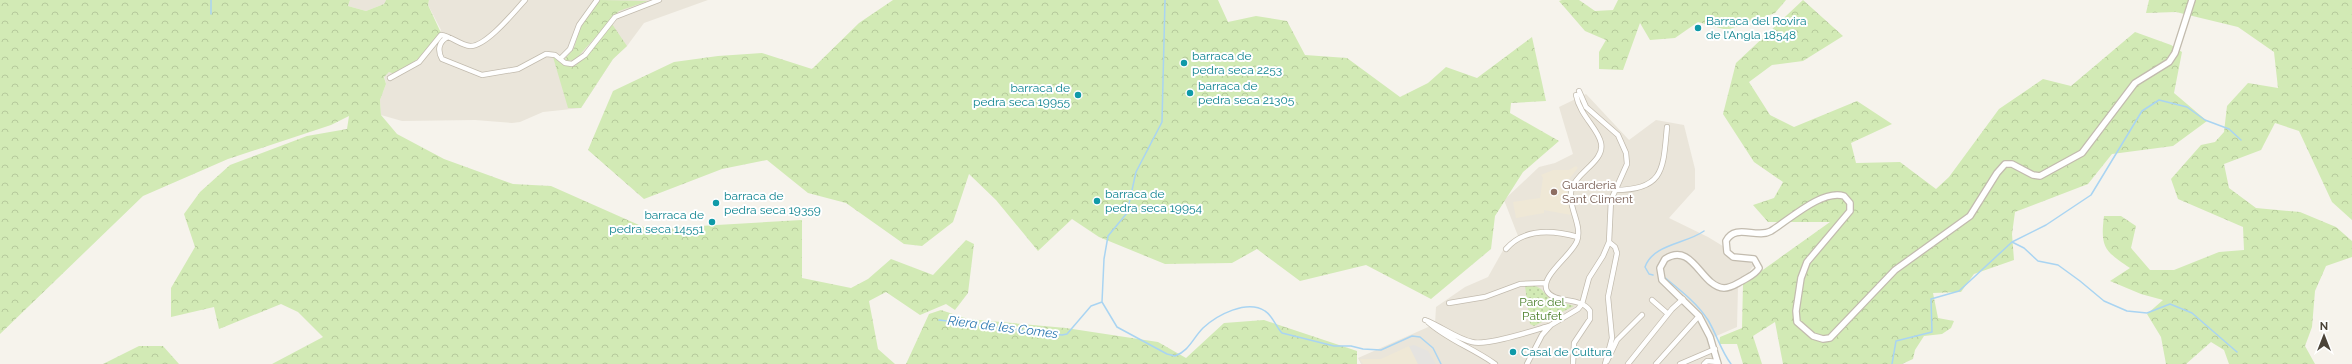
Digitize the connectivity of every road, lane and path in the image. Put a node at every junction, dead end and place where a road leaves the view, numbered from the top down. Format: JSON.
{"nodes":[{"id":1,"x":525,"y":0,"type":"edge"},
{"id":2,"x":596,"y":0,"type":"edge"},
{"id":3,"x":659,"y":0,"type":"edge"},
{"id":4,"x":2192,"y":0,"type":"edge"},
{"id":5,"x":448,"y":37,"type":"junction"},
{"id":6,"x":561,"y":58,"type":"junction"},
{"id":7,"x":390,"y":78,"type":"dead end"},
{"id":8,"x":1667,"y":126,"type":"dead end"},
{"id":9,"x":1615,"y":190,"type":"junction"},
{"id":10,"x":1578,"y":237,"type":"junction"},
{"id":11,"x":1609,"y":242,"type":"junction"},
{"id":12,"x":1506,"y":249,"type":"dead end"},
{"id":13,"x":1546,"y":283,"type":"junction"},
{"id":14,"x":1652,"y":300,"type":"dead end"},
{"id":15,"x":1683,"y":300,"type":"junction"},
{"id":16,"x":1449,"y":303,"type":"dead end"},
{"id":17,"x":1582,"y":304,"type":"junction"},
{"id":18,"x":1668,"y":314,"type":"junction"},
{"id":19,"x":1642,"y":315,"type":"dead end"},
{"id":20,"x":1699,"y":316,"type":"junction"},
{"id":21,"x":1551,"y":325,"type":"junction"},
{"id":22,"x":1536,"y":330,"type":"junction"},
{"id":23,"x":1541,"y":338,"type":"junction"},
{"id":24,"x":1715,"y":349,"type":"junction"},
{"id":25,"x":1718,"y":363,"type":"edge"},
{"id":26,"x":1495,"y":364,"type":"edge"},
{"id":27,"x":1527,"y":364,"type":"edge"},
{"id":28,"x":1573,"y":364,"type":"edge"},
{"id":29,"x":1605,"y":364,"type":"edge"},
{"id":30,"x":1628,"y":364,"type":"edge"},
{"id":31,"x":1656,"y":364,"type":"edge"},
{"id":32,"x":1680,"y":364,"type":"edge"},
{"id":33,"x":1704,"y":364,"type":"edge"}],
"edges":[{"from":1,"to":5,"type":"street"},
{"from":2,"to":6,"type":"street"},
{"from":3,"to":6,"type":"street"},
{"from":4,"to":15,"type":"street"},
{"from":5,"to":6,"type":"street"},
{"from":5,"to":7,"type":"street"},
{"from":8,"to":9,"type":"street"},
{"from":9,"to":10,"type":"street"},
{"from":9,"to":11,"type":"street"},
{"from":10,"to":12,"type":"street"},
{"from":10,"to":13,"type":"street"},
{"from":11,"to":17,"type":"street"},
{"from":11,"to":29,"type":"street"},
{"from":13,"to":16,"type":"street"},
{"from":13,"to":17,"type":"street"},
{"from":14,"to":18,"type":"street"},
{"from":15,"to":18,"type":"street"},
{"from":15,"to":20,"type":"street"},
{"from":17,"to":21,"type":"street"},
{"from":17,"to":28,"type":"street"},
{"from":18,"to":30,"type":"street"},
{"from":19,"to":29,"type":"street"},
{"from":20,"to":24,"type":"street"},
{"from":20,"to":31,"type":"street"},
{"from":21,"to":22,"type":"street"},
{"from":21,"to":23,"type":"street"},
{"from":22,"to":23,"type":"street"},
{"from":22,"to":26,"type":"street"},
{"from":23,"to":27,"type":"street"},
{"from":24,"to":25,"type":"street"},
{"from":24,"to":32,"type":"street"},
{"from":25,"to":33,"type":"street"}]}
